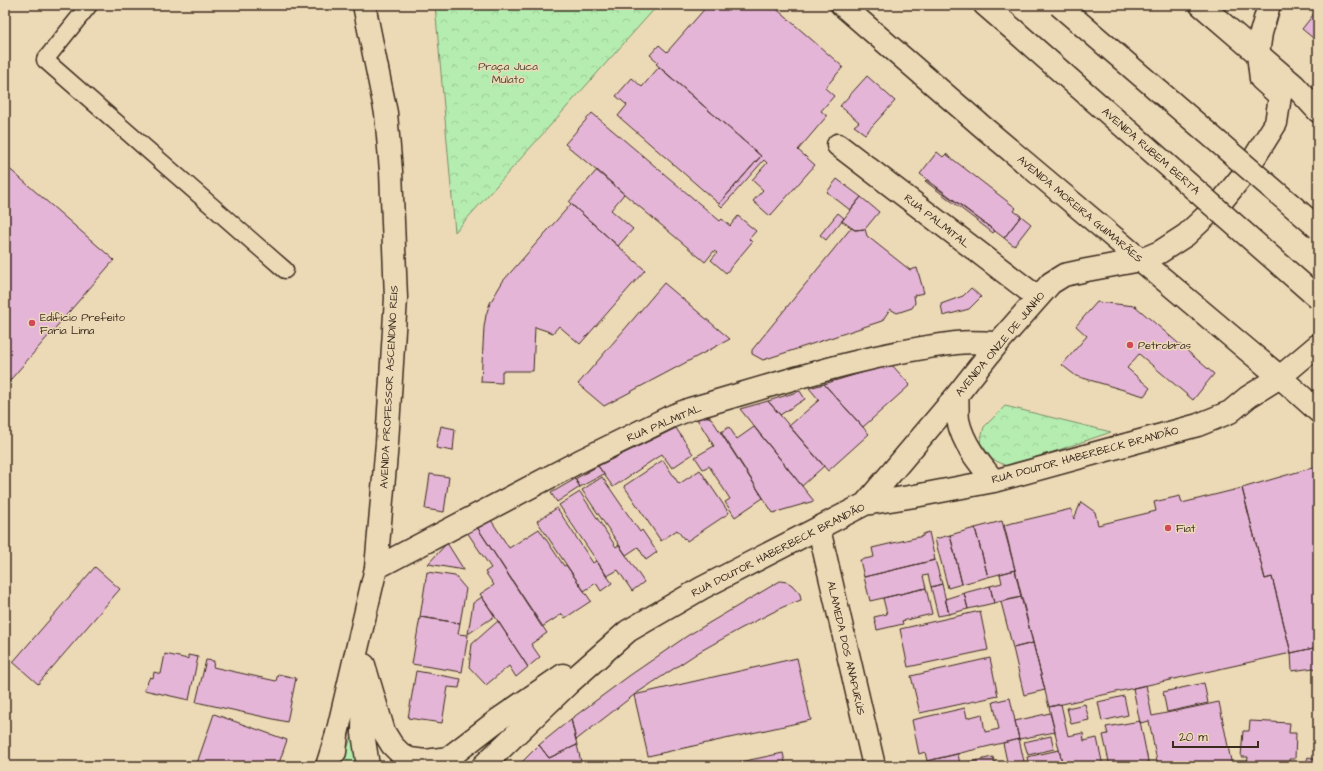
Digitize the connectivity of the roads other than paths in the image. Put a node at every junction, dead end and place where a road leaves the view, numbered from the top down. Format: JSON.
{"nodes":[{"id":1,"x":89,"y":5,"type":"edge"},
{"id":2,"x":364,"y":5,"type":"edge"},
{"id":3,"x":842,"y":5,"type":"edge"},
{"id":4,"x":985,"y":5,"type":"edge"},
{"id":5,"x":1058,"y":5,"type":"edge"},
{"id":6,"x":1201,"y":5,"type":"edge"},
{"id":7,"x":1269,"y":5,"type":"edge"},
{"id":8,"x":1258,"y":54,"type":"junction"},
{"id":9,"x":1318,"y":111,"type":"edge"},
{"id":10,"x":838,"y":145,"type":"dead end"},
{"id":11,"x":1318,"y":228,"type":"edge"},
{"id":12,"x":1141,"y":260,"type":"junction"},
{"id":13,"x":285,"y":270,"type":"dead end"},
{"id":14,"x":1037,"y":297,"type":"junction"},
{"id":15,"x":1318,"y":298,"type":"edge"},
{"id":16,"x":998,"y":343,"type":"junction"},
{"id":17,"x":1318,"y":345,"type":"edge"},
{"id":18,"x":1280,"y":377,"type":"junction"},
{"id":19,"x":957,"y":395,"type":"junction"},
{"id":20,"x":1317,"y":410,"type":"edge"},
{"id":21,"x":994,"y":481,"type":"junction"},
{"id":22,"x":865,"y":504,"type":"junction"},
{"id":23,"x":819,"y":529,"type":"junction"},
{"id":24,"x":376,"y":568,"type":"junction"},
{"id":25,"x":366,"y":616,"type":"junction"},
{"id":26,"x":364,"y":665,"type":"junction"},
{"id":27,"x":569,"y":683,"type":"junction"},
{"id":28,"x":337,"y":734,"type":"junction"},
{"id":29,"x":444,"y":762,"type":"edge"},
{"id":30,"x":327,"y":766,"type":"edge"},
{"id":31,"x":335,"y":766,"type":"edge"},
{"id":32,"x":368,"y":766,"type":"edge"},
{"id":33,"x":483,"y":766,"type":"edge"},
{"id":34,"x":874,"y":766,"type":"edge"}],
"edges":[{"from":1,"to":13,"type":"lane"},
{"from":2,"to":24,"type":"main road","name":"AVENIDA PROFESSOR ASCENDINO REIS"},
{"from":3,"to":12,"type":"main road","name":"AVENIDA MOREIRA GUIMARÃES"},
{"from":4,"to":15,"type":"main road","name":"AVENIDA RUBEM BERTA","bridge":true},
{"from":5,"to":11,"type":"main road","bridge":true},
{"from":6,"to":8,"type":"main road"},
{"from":7,"to":8,"type":"main road","name":"AVENIDA ONZE DE JUNHO"},
{"from":8,"to":9,"type":"main road"},
{"from":8,"to":12,"type":"main road","name":"AVENIDA ONZE DE JUNHO"},
{"from":10,"to":14,"type":"main road","name":"RUA PALMITAL"},
{"from":12,"to":14,"type":"main road","name":"AVENIDA ONZE DE JUNHO"},
{"from":12,"to":18,"type":"main road","name":"AVENIDA MOREIRA GUIMARÃES"},
{"from":14,"to":16,"type":"main road","name":"AVENIDA ONZE DE JUNHO"},
{"from":16,"to":19,"type":"main road","name":"AVENIDA ONZE DE JUNHO"},
{"from":16,"to":24,"type":"main road","name":"RUA PALMITAL"},
{"from":17,"to":18,"type":"main road","name":"RUA DOUTOR HABERBECK BRANDÃO"},
{"from":18,"to":20,"type":"main road","name":"AVENIDA MOREIRA GUIMARÃES"},
{"from":18,"to":21,"type":"main road","name":"RUA DOUTOR HABERBECK BRANDÃO"},
{"from":19,"to":21,"type":"main road"},
{"from":19,"to":22,"type":"main road","name":"AVENIDA ONZE DE JUNHO"},
{"from":21,"to":22,"type":"main road","name":"RUA DOUTOR HABERBECK BRANDÃO"},
{"from":22,"to":23,"type":"main road","name":"RUA DOUTOR HABERBECK BRANDÃO"},
{"from":23,"to":27,"type":"main road","name":"RUA DOUTOR HABERBECK BRANDÃO"},
{"from":23,"to":34,"type":"main road","name":"ALAMEDA DOS ANAPURÚS"},
{"from":24,"to":25,"type":"main road","name":"AVENIDA PROFESSOR ASCENDINO REIS"},
{"from":25,"to":26,"type":"main road"},
{"from":25,"to":28,"type":"main road","name":"AVENIDA PROFESSOR ASCENDINO REIS"},
{"from":26,"to":29,"type":"main road"},
{"from":26,"to":32,"type":"main road"},
{"from":27,"to":29,"type":"main road"},
{"from":27,"to":33,"type":"main road","name":"RUA DOUTOR HABERBECK BRANDÃO"},
{"from":28,"to":30,"type":"main road"},
{"from":28,"to":31,"type":"main road","name":"AVENIDA PROFESSOR ASCENDINO REIS"}]}
